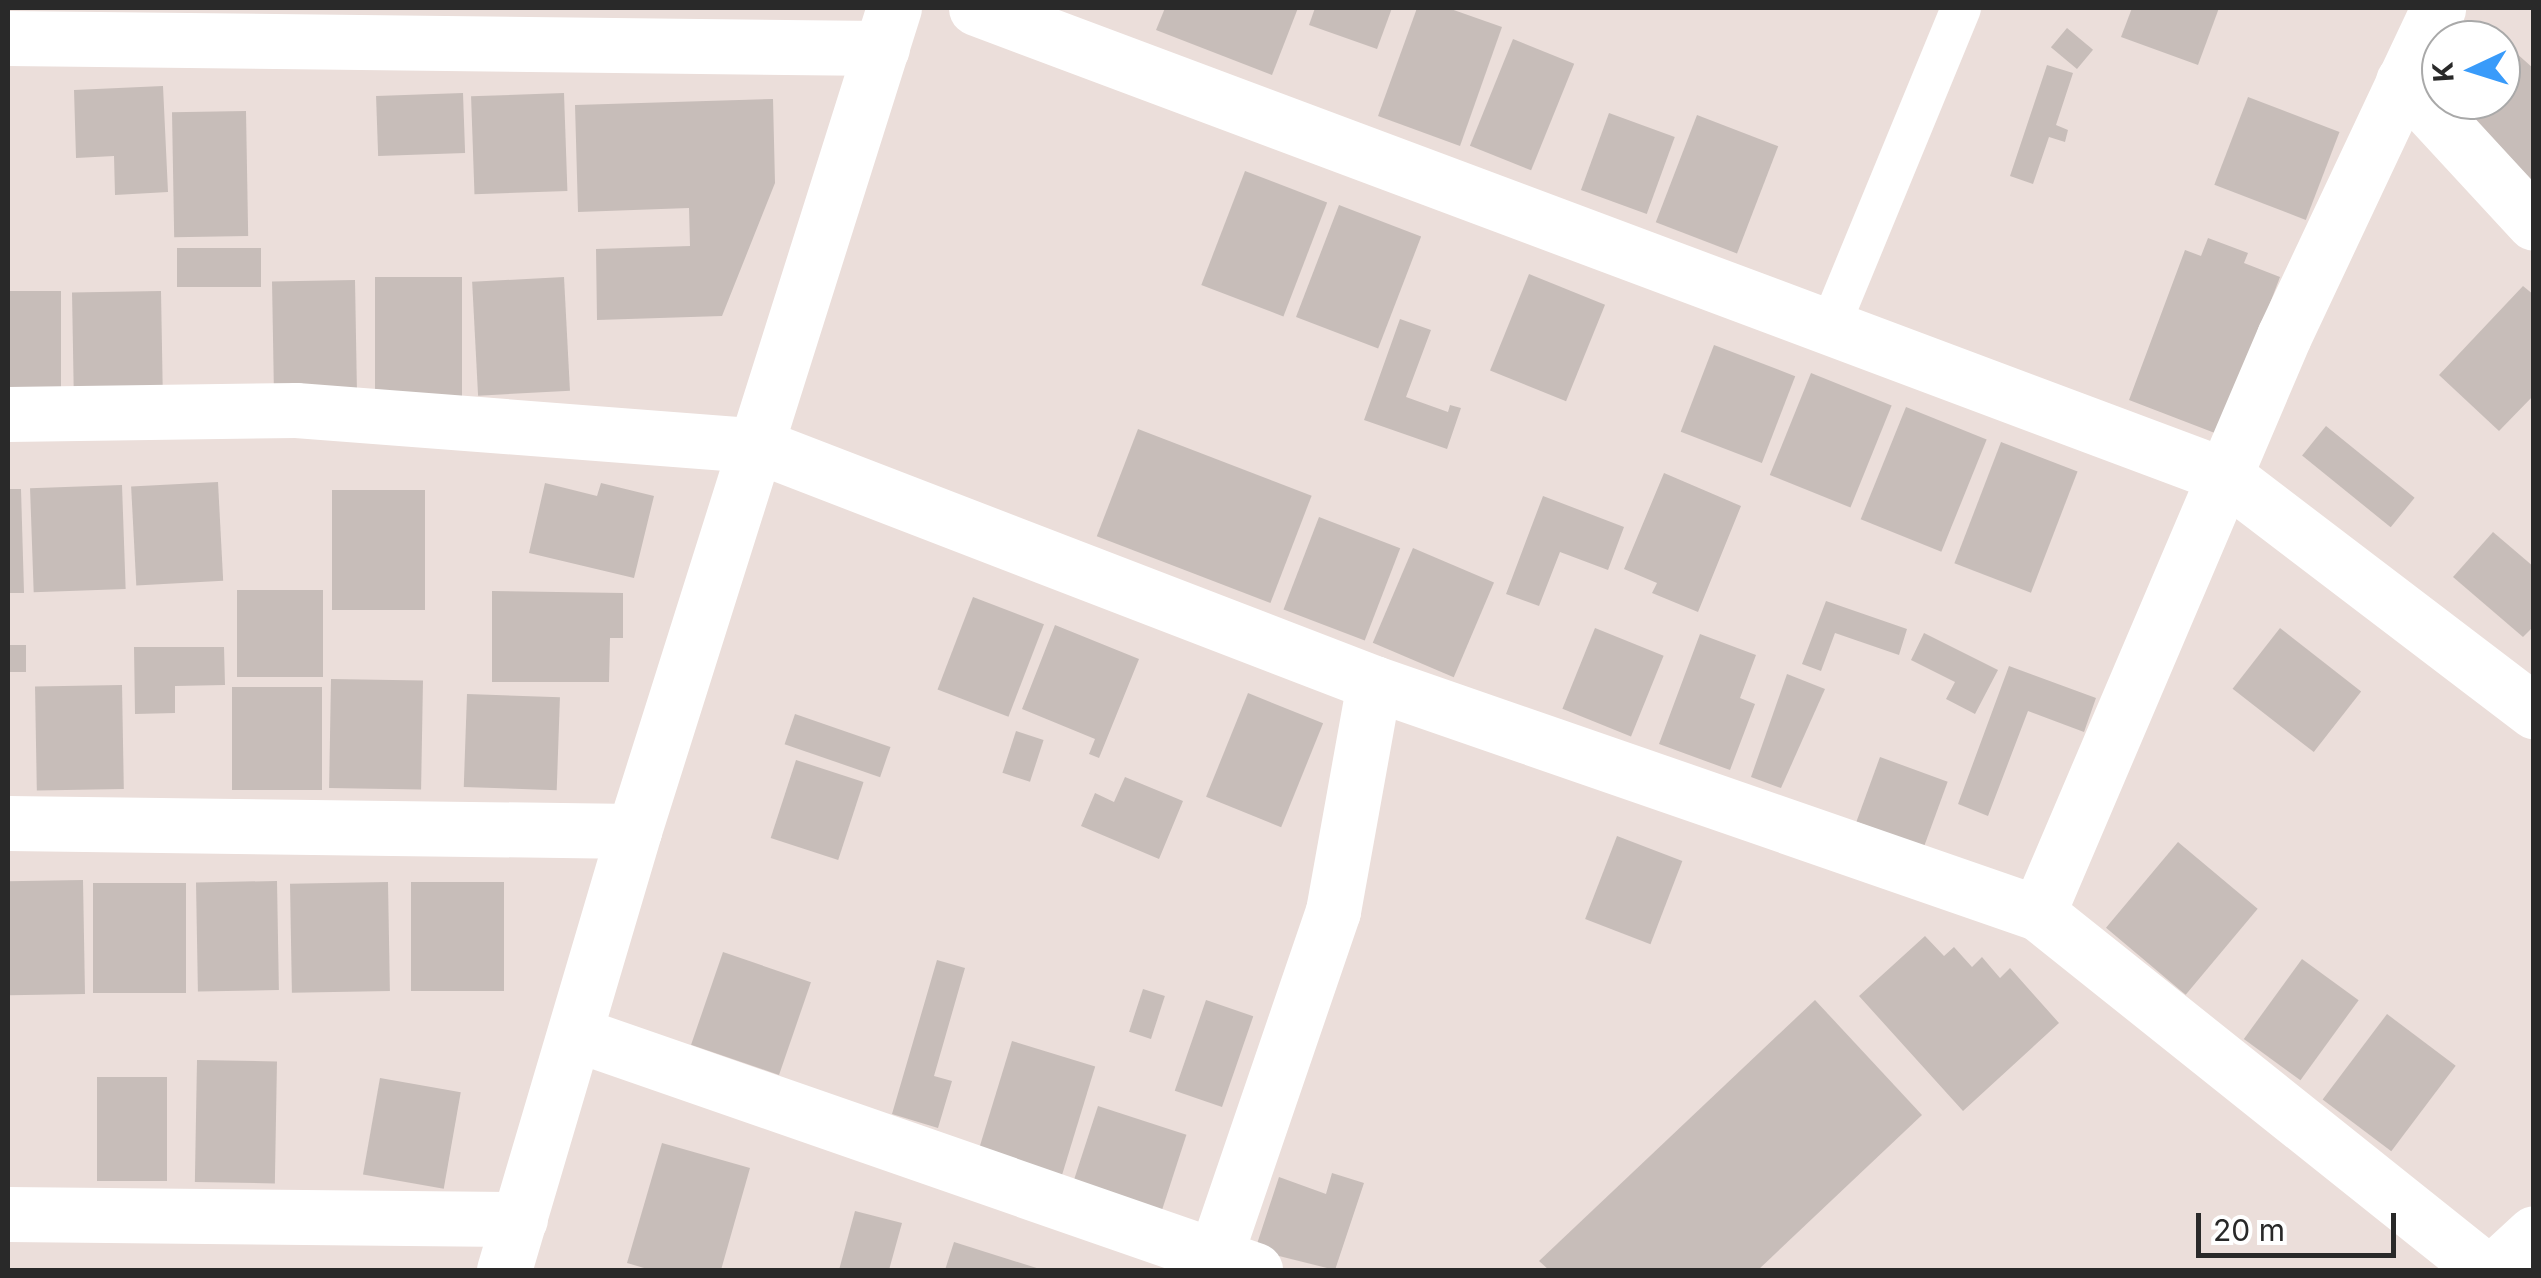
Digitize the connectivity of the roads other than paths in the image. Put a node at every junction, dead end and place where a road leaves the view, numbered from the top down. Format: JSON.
{"nodes":[{"id":1,"x":976,"y":8,"type":"edge"},
{"id":2,"x":1961,"y":8,"type":"edge"},
{"id":3,"x":2438,"y":8,"type":"edge"},
{"id":4,"x":888,"y":28,"type":"edge"},
{"id":5,"x":8,"y":38,"type":"edge"},
{"id":6,"x":2403,"y":82,"type":"junction"},
{"id":7,"x":2534,"y":223,"type":"edge"},
{"id":8,"x":1828,"y":331,"type":"junction"},
{"id":9,"x":8,"y":414,"type":"edge"},
{"id":10,"x":756,"y":446,"type":"junction"},
{"id":11,"x":2224,"y":476,"type":"junction"},
{"id":12,"x":1374,"y":683,"type":"junction"},
{"id":13,"x":2534,"y":711,"type":"edge"},
{"id":14,"x":8,"y":823,"type":"edge"},
{"id":15,"x":634,"y":831,"type":"junction"},
{"id":16,"x":2038,"y":913,"type":"junction"},
{"id":17,"x":576,"y":1034,"type":"junction"},
{"id":18,"x":8,"y":1214,"type":"edge"},
{"id":19,"x":520,"y":1219,"type":"junction"},
{"id":20,"x":2534,"y":1233,"type":"edge"},
{"id":21,"x":1227,"y":1265,"type":"edge"},
{"id":22,"x":504,"y":1270,"type":"edge"},
{"id":23,"x":2485,"y":1270,"type":"edge"},
{"id":24,"x":2494,"y":1270,"type":"edge"}],
"edges":[{"from":1,"to":8,"type":"street"},
{"from":2,"to":8,"type":"lane"},
{"from":3,"to":6,"type":"street"},
{"from":4,"to":5,"type":"street"},
{"from":4,"to":10,"type":"street"},
{"from":6,"to":7,"type":"street"},
{"from":6,"to":11,"type":"street"},
{"from":8,"to":11,"type":"street"},
{"from":9,"to":10,"type":"street"},
{"from":10,"to":12,"type":"street"},
{"from":10,"to":15,"type":"street"},
{"from":11,"to":13,"type":"street"},
{"from":11,"to":16,"type":"street"},
{"from":12,"to":16,"type":"street"},
{"from":12,"to":21,"type":"street"},
{"from":14,"to":15,"type":"street"},
{"from":15,"to":17,"type":"street"},
{"from":16,"to":23,"type":"street"},
{"from":17,"to":19,"type":"street"},
{"from":17,"to":21,"type":"street"},
{"from":18,"to":19,"type":"street"},
{"from":19,"to":22,"type":"street"},
{"from":20,"to":24,"type":"street"}]}
